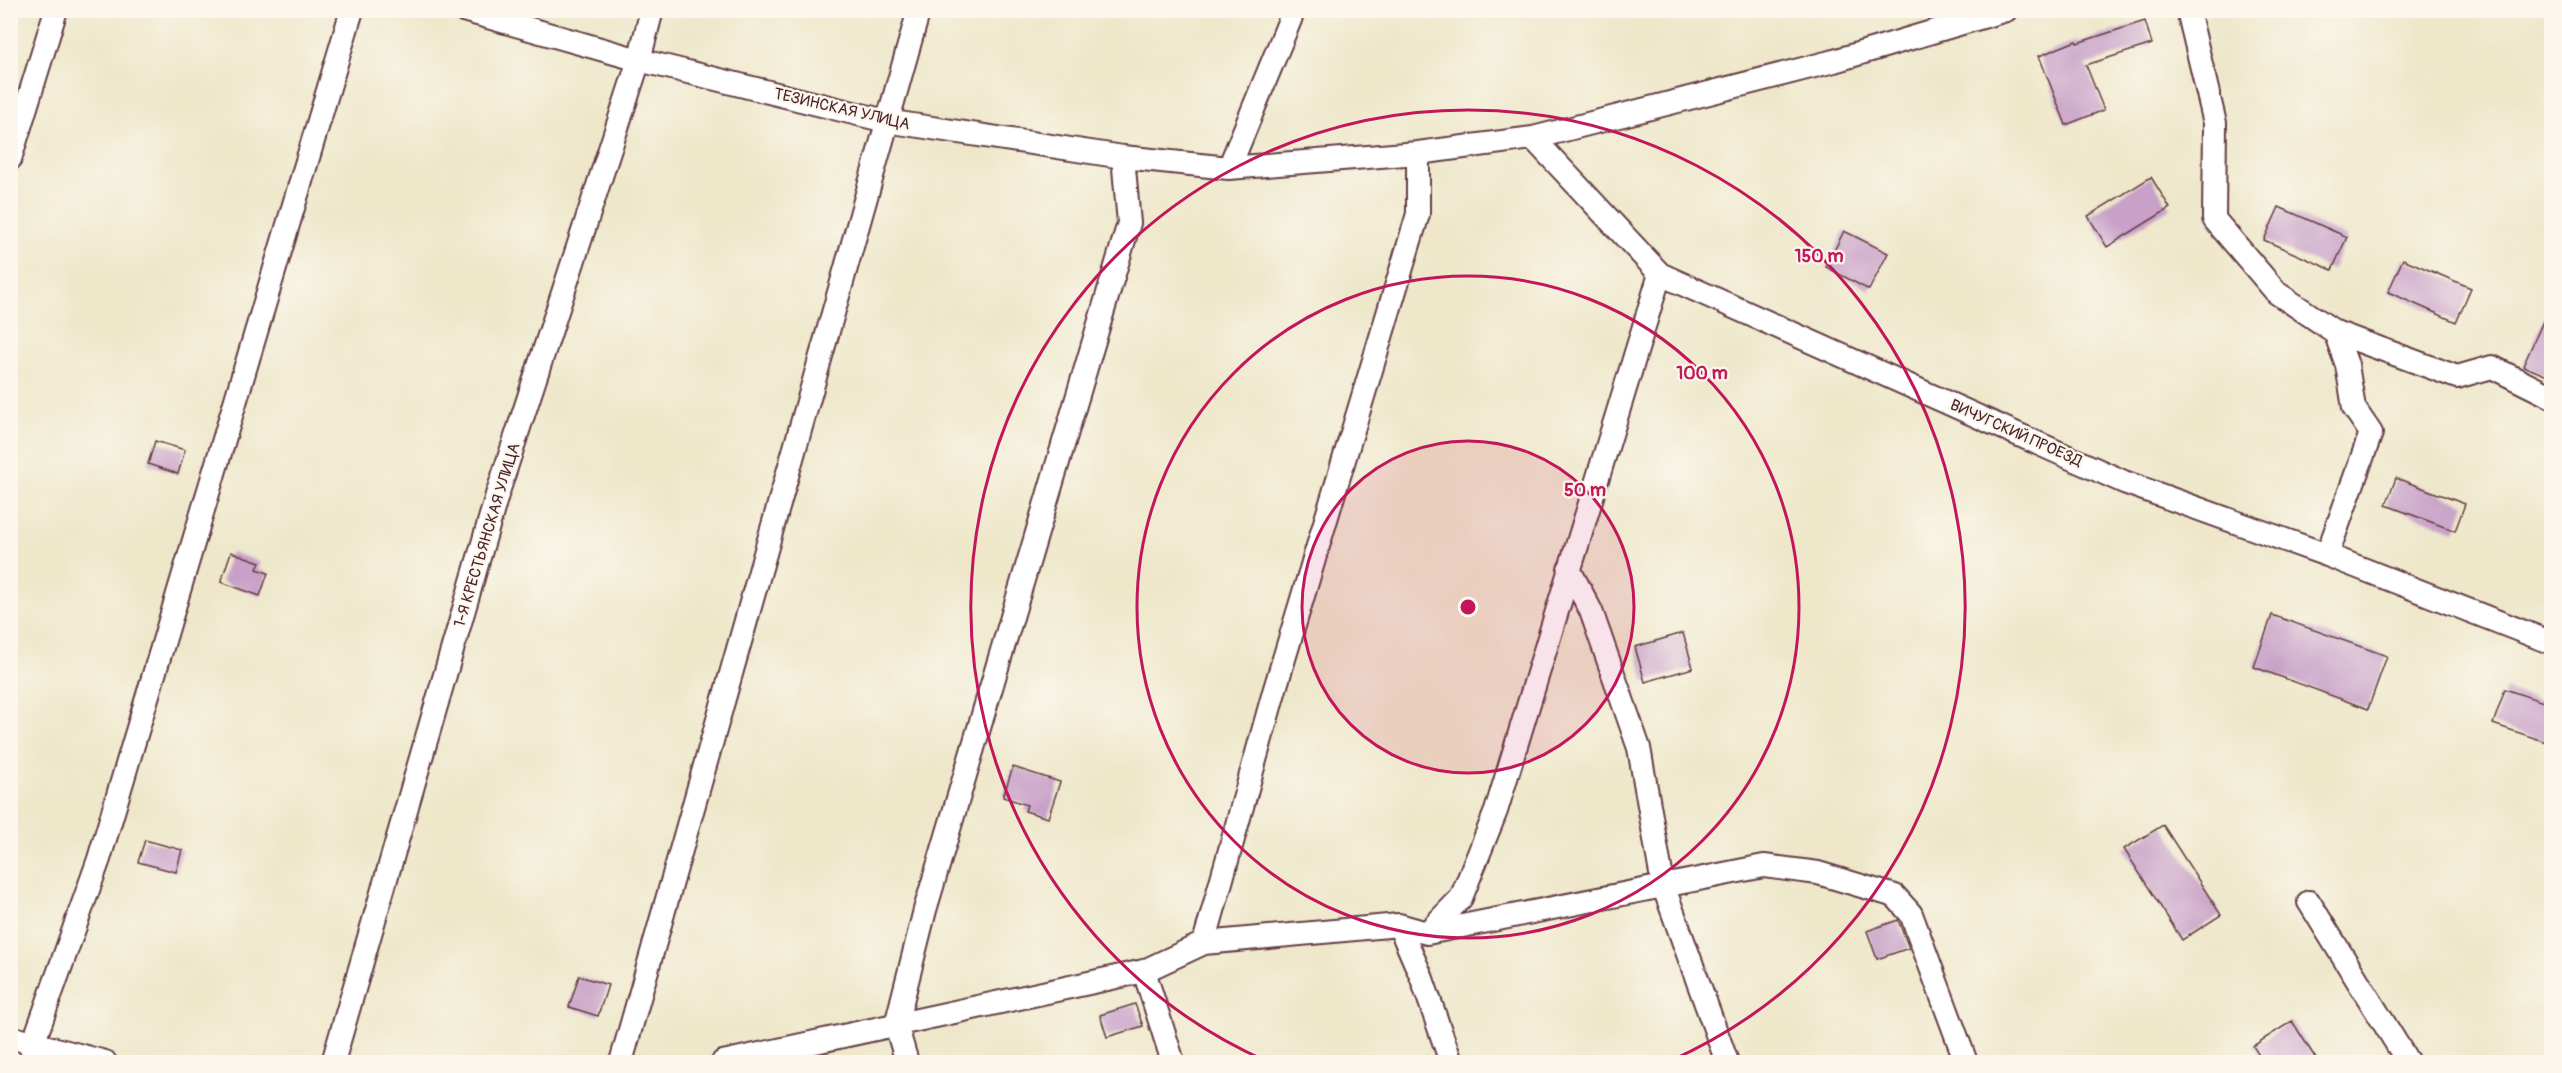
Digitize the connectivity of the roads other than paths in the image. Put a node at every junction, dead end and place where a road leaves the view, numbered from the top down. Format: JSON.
{"nodes":[{"id":1,"x":56,"y":10,"type":"edge"},
{"id":2,"x":352,"y":10,"type":"edge"},
{"id":3,"x":463,"y":10,"type":"edge"},
{"id":4,"x":652,"y":10,"type":"edge"},
{"id":5,"x":919,"y":10,"type":"edge"},
{"id":6,"x":1294,"y":10,"type":"edge"},
{"id":7,"x":2006,"y":10,"type":"edge"},
{"id":8,"x":2188,"y":10,"type":"edge"},
{"id":9,"x":639,"y":60,"type":"junction"},
{"id":10,"x":886,"y":121,"type":"junction"},
{"id":11,"x":1533,"y":138,"type":"junction"},
{"id":12,"x":1418,"y":153,"type":"junction"},
{"id":13,"x":1123,"y":157,"type":"junction"},
{"id":14,"x":10,"y":159,"type":"edge"},
{"id":15,"x":1229,"y":168,"type":"junction"},
{"id":16,"x":1660,"y":274,"type":"junction"},
{"id":17,"x":2335,"y":332,"type":"junction"},
{"id":18,"x":2552,"y":397,"type":"edge"},
{"id":19,"x":2327,"y":555,"type":"junction"},
{"id":20,"x":1569,"y":569,"type":"junction"},
{"id":21,"x":2552,"y":643,"type":"edge"},
{"id":22,"x":1662,"y":885,"type":"junction"},
{"id":23,"x":2309,"y":902,"type":"dead end"},
{"id":24,"x":1399,"y":925,"type":"junction"},
{"id":25,"x":1427,"y":933,"type":"junction"},
{"id":26,"x":1204,"y":944,"type":"junction"},
{"id":27,"x":1144,"y":971,"type":"junction"},
{"id":28,"x":896,"y":1025,"type":"junction"},
{"id":29,"x":10,"y":1037,"type":"edge"},
{"id":30,"x":32,"y":1053,"type":"edge"},
{"id":31,"x":105,"y":1062,"type":"edge"},
{"id":32,"x":333,"y":1062,"type":"edge"},
{"id":33,"x":621,"y":1062,"type":"edge"},
{"id":34,"x":723,"y":1062,"type":"edge"},
{"id":35,"x":907,"y":1062,"type":"edge"},
{"id":36,"x":1173,"y":1062,"type":"edge"},
{"id":37,"x":1451,"y":1062,"type":"edge"},
{"id":38,"x":1727,"y":1062,"type":"edge"},
{"id":39,"x":1966,"y":1062,"type":"edge"},
{"id":40,"x":2408,"y":1062,"type":"edge"}],
"edges":[{"from":1,"to":14,"type":"street"},
{"from":2,"to":30,"type":"street"},
{"from":3,"to":9,"type":"street","name":"ТЕЗИНСКАЯ УЛИЦА"},
{"from":4,"to":9,"type":"street","name":"1-Я КРЕСТЬЯНСКАЯ УЛИЦА"},
{"from":5,"to":10,"type":"street"},
{"from":6,"to":15,"type":"street"},
{"from":7,"to":11,"type":"street","name":"ТЕЗИНСКАЯ УЛИЦА"},
{"from":8,"to":17,"type":"street"},
{"from":9,"to":10,"type":"street","name":"ТЕЗИНСКАЯ УЛИЦА"},
{"from":9,"to":32,"type":"street","name":"1-Я КРЕСТЬЯНСКАЯ УЛИЦА"},
{"from":10,"to":13,"type":"street","name":"ТЕЗИНСКАЯ УЛИЦА"},
{"from":10,"to":33,"type":"street"},
{"from":11,"to":12,"type":"street","name":"ТЕЗИНСКАЯ УЛИЦА"},
{"from":11,"to":16,"type":"street","name":"ВИЧУГСКИЙ ПРОЕЗД"},
{"from":12,"to":15,"type":"street","name":"ТЕЗИНСКАЯ УЛИЦА"},
{"from":12,"to":26,"type":"street"},
{"from":13,"to":15,"type":"street","name":"ТЕЗИНСКАЯ УЛИЦА"},
{"from":13,"to":28,"type":"street"},
{"from":16,"to":19,"type":"street","name":"ВИЧУГСКИЙ ПРОЕЗД"},
{"from":16,"to":20,"type":"street"},
{"from":17,"to":18,"type":"street"},
{"from":17,"to":19,"type":"street"},
{"from":19,"to":21,"type":"street","name":"ВИЧУГСКИЙ ПРОЕЗД"},
{"from":20,"to":22,"type":"street"},
{"from":20,"to":25,"type":"street"},
{"from":22,"to":25,"type":"street"},
{"from":22,"to":38,"type":"street"},
{"from":22,"to":39,"type":"street"},
{"from":23,"to":40,"type":"street"},
{"from":24,"to":25,"type":"street"},
{"from":24,"to":26,"type":"street"},
{"from":24,"to":37,"type":"street"},
{"from":26,"to":27,"type":"street"},
{"from":27,"to":28,"type":"street"},
{"from":27,"to":36,"type":"street"},
{"from":28,"to":34,"type":"street"},
{"from":28,"to":35,"type":"street"},
{"from":29,"to":30,"type":"street"},
{"from":30,"to":31,"type":"street"}]}
